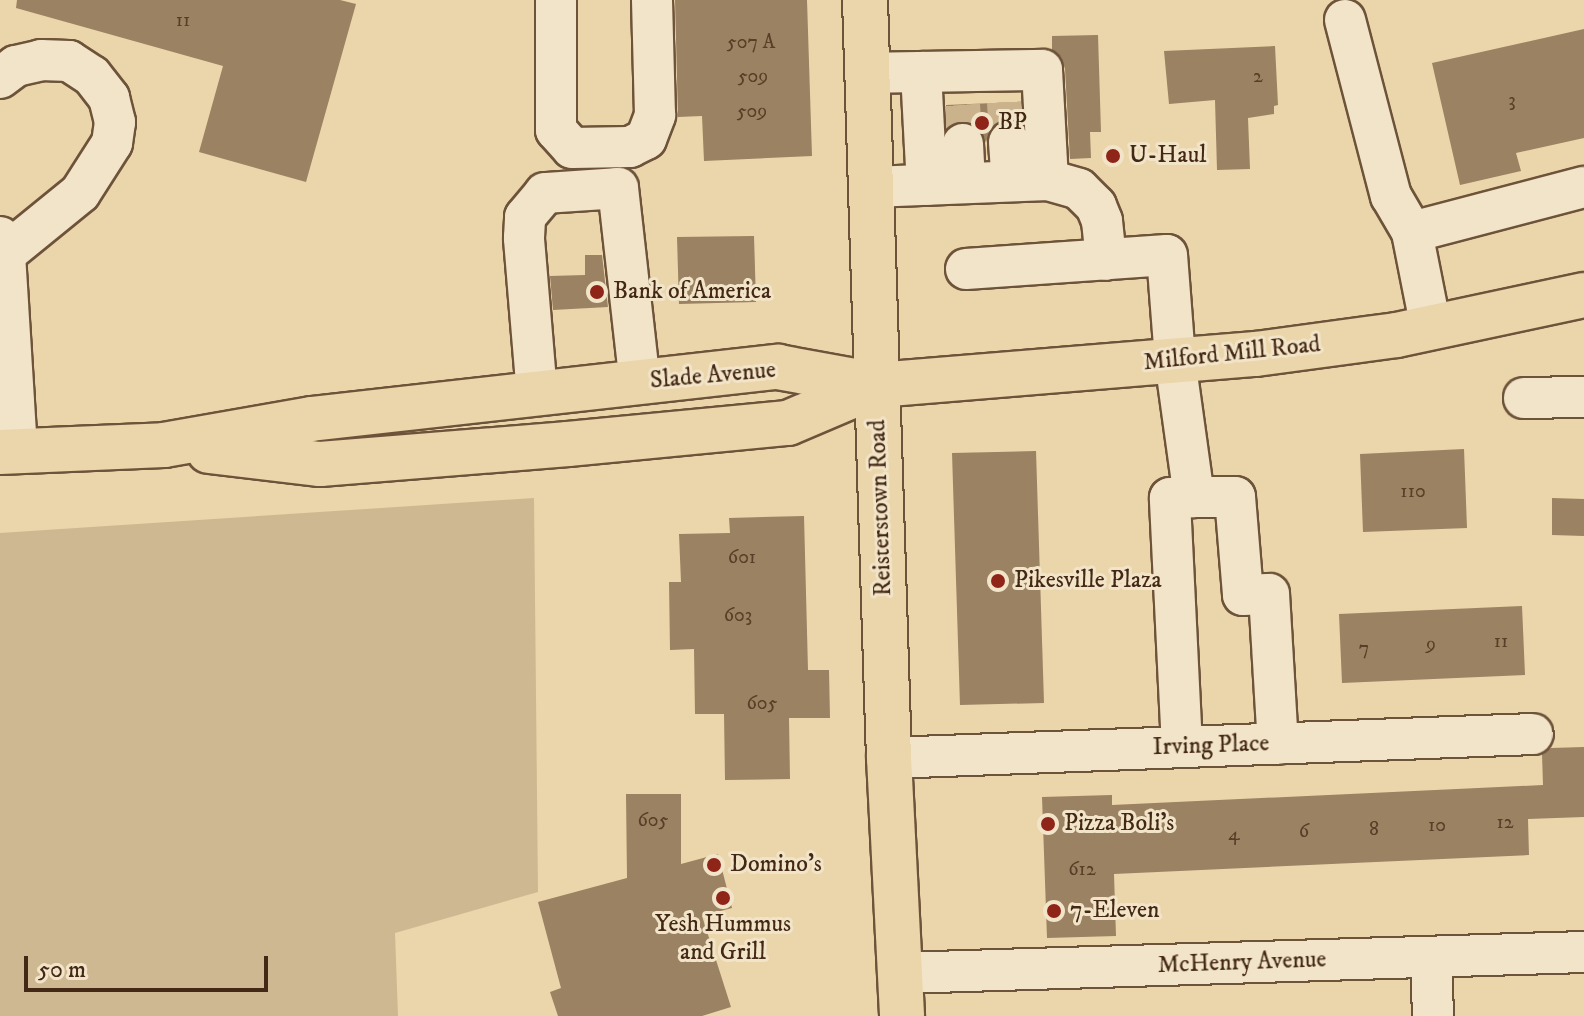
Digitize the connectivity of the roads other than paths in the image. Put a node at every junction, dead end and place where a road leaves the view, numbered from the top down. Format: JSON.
{"nodes":[{"id":1,"x":556,"y":0,"type":"edge"},
{"id":2,"x":652,"y":0,"type":"edge"},
{"id":3,"x":865,"y":0,"type":"edge"},
{"id":4,"x":1345,"y":20,"type":"dead end"},
{"id":5,"x":868,"y":73,"type":"junction"},
{"id":6,"x":0,"y":78,"type":"edge"},
{"id":7,"x":946,"y":83,"type":"junction"},
{"id":8,"x":1009,"y":142,"type":"tunnel mouth"},
{"id":9,"x":963,"y":144,"type":"tunnel mouth"},
{"id":10,"x":1030,"y":181,"type":"junction"},
{"id":11,"x":946,"y":184,"type":"junction"},
{"id":12,"x":871,"y":187,"type":"junction"},
{"id":13,"x":1584,"y":187,"type":"edge"},
{"id":14,"x":1412,"y":232,"type":"junction"},
{"id":15,"x":2,"y":246,"type":"edge"},
{"id":16,"x":1106,"y":260,"type":"junction"},
{"id":17,"x":966,"y":269,"type":"dead end"},
{"id":18,"x":1584,"y":295,"type":"edge"},
{"id":19,"x":1431,"y":328,"type":"junction"},
{"id":20,"x":1175,"y":360,"type":"junction"},
{"id":21,"x":640,"y":383,"type":"junction"},
{"id":22,"x":877,"y":385,"type":"junction"},
{"id":23,"x":537,"y":394,"type":"junction"},
{"id":24,"x":1584,"y":397,"type":"edge"},
{"id":25,"x":1524,"y":398,"type":"dead end"},
{"id":26,"x":164,"y":445,"type":"junction"},
{"id":27,"x":8,"y":451,"type":"edge"},
{"id":28,"x":1194,"y":497,"type":"junction"},
{"id":29,"x":1533,"y":734,"type":"dead end"},
{"id":30,"x":1278,"y":744,"type":"junction"},
{"id":31,"x":1182,"y":747,"type":"junction"},
{"id":32,"x":889,"y":758,"type":"junction"},
{"id":33,"x":1584,"y":952,"type":"edge"},
{"id":34,"x":1431,"y":958,"type":"junction"},
{"id":35,"x":901,"y":973,"type":"junction"},
{"id":36,"x":902,"y":1016,"type":"edge"},
{"id":37,"x":1433,"y":1016,"type":"edge"}],
"edges":[{"from":1,"to":2,"type":"street"},
{"from":3,"to":5,"type":"main road","name":"Reisterstown Road"},
{"from":4,"to":14,"type":"street"},
{"from":5,"to":7,"type":"street"},
{"from":5,"to":12,"type":"main road","name":"Reisterstown Road"},
{"from":6,"to":15,"type":"street"},
{"from":7,"to":10,"type":"street"},
{"from":7,"to":11,"type":"street"},
{"from":8,"to":10,"type":"street"},
{"from":9,"to":11,"type":"street"},
{"from":10,"to":11,"type":"street"},
{"from":10,"to":16,"type":"street"},
{"from":11,"to":12,"type":"street"},
{"from":12,"to":22,"type":"main road","name":"Reisterstown Road"},
{"from":13,"to":14,"type":"street"},
{"from":14,"to":19,"type":"street"},
{"from":15,"to":27,"type":"street"},
{"from":16,"to":17,"type":"street"},
{"from":16,"to":20,"type":"street"},
{"from":18,"to":19,"type":"main road","name":"Milford Mill Road"},
{"from":19,"to":20,"type":"main road","name":"Milford Mill Road"},
{"from":20,"to":22,"type":"main road","name":"Milford Mill Road"},
{"from":20,"to":28,"type":"street"},
{"from":21,"to":22,"type":"main road","name":"Slade Avenue"},
{"from":21,"to":23,"type":"main road","name":"Slade Avenue"},
{"from":21,"to":23,"type":"street"},
{"from":22,"to":26,"type":"main road","name":"Slade Avenue"},
{"from":22,"to":32,"type":"main road","name":"Reisterstown Road"},
{"from":23,"to":26,"type":"main road","name":"Slade Avenue"},
{"from":24,"to":25,"type":"street"},
{"from":26,"to":27,"type":"main road","name":"Slade Avenue"},
{"from":28,"to":30,"type":"street"},
{"from":28,"to":31,"type":"street"},
{"from":29,"to":30,"type":"street","name":"Irving Place"},
{"from":30,"to":31,"type":"street","name":"Irving Place"},
{"from":31,"to":32,"type":"street","name":"Irving Place"},
{"from":32,"to":35,"type":"main road","name":"Reisterstown Road"},
{"from":33,"to":34,"type":"street","name":"McHenry Avenue"},
{"from":34,"to":35,"type":"street","name":"McHenry Avenue"},
{"from":34,"to":37,"type":"street"},
{"from":35,"to":36,"type":"main road","name":"Reisterstown Road"}]}
